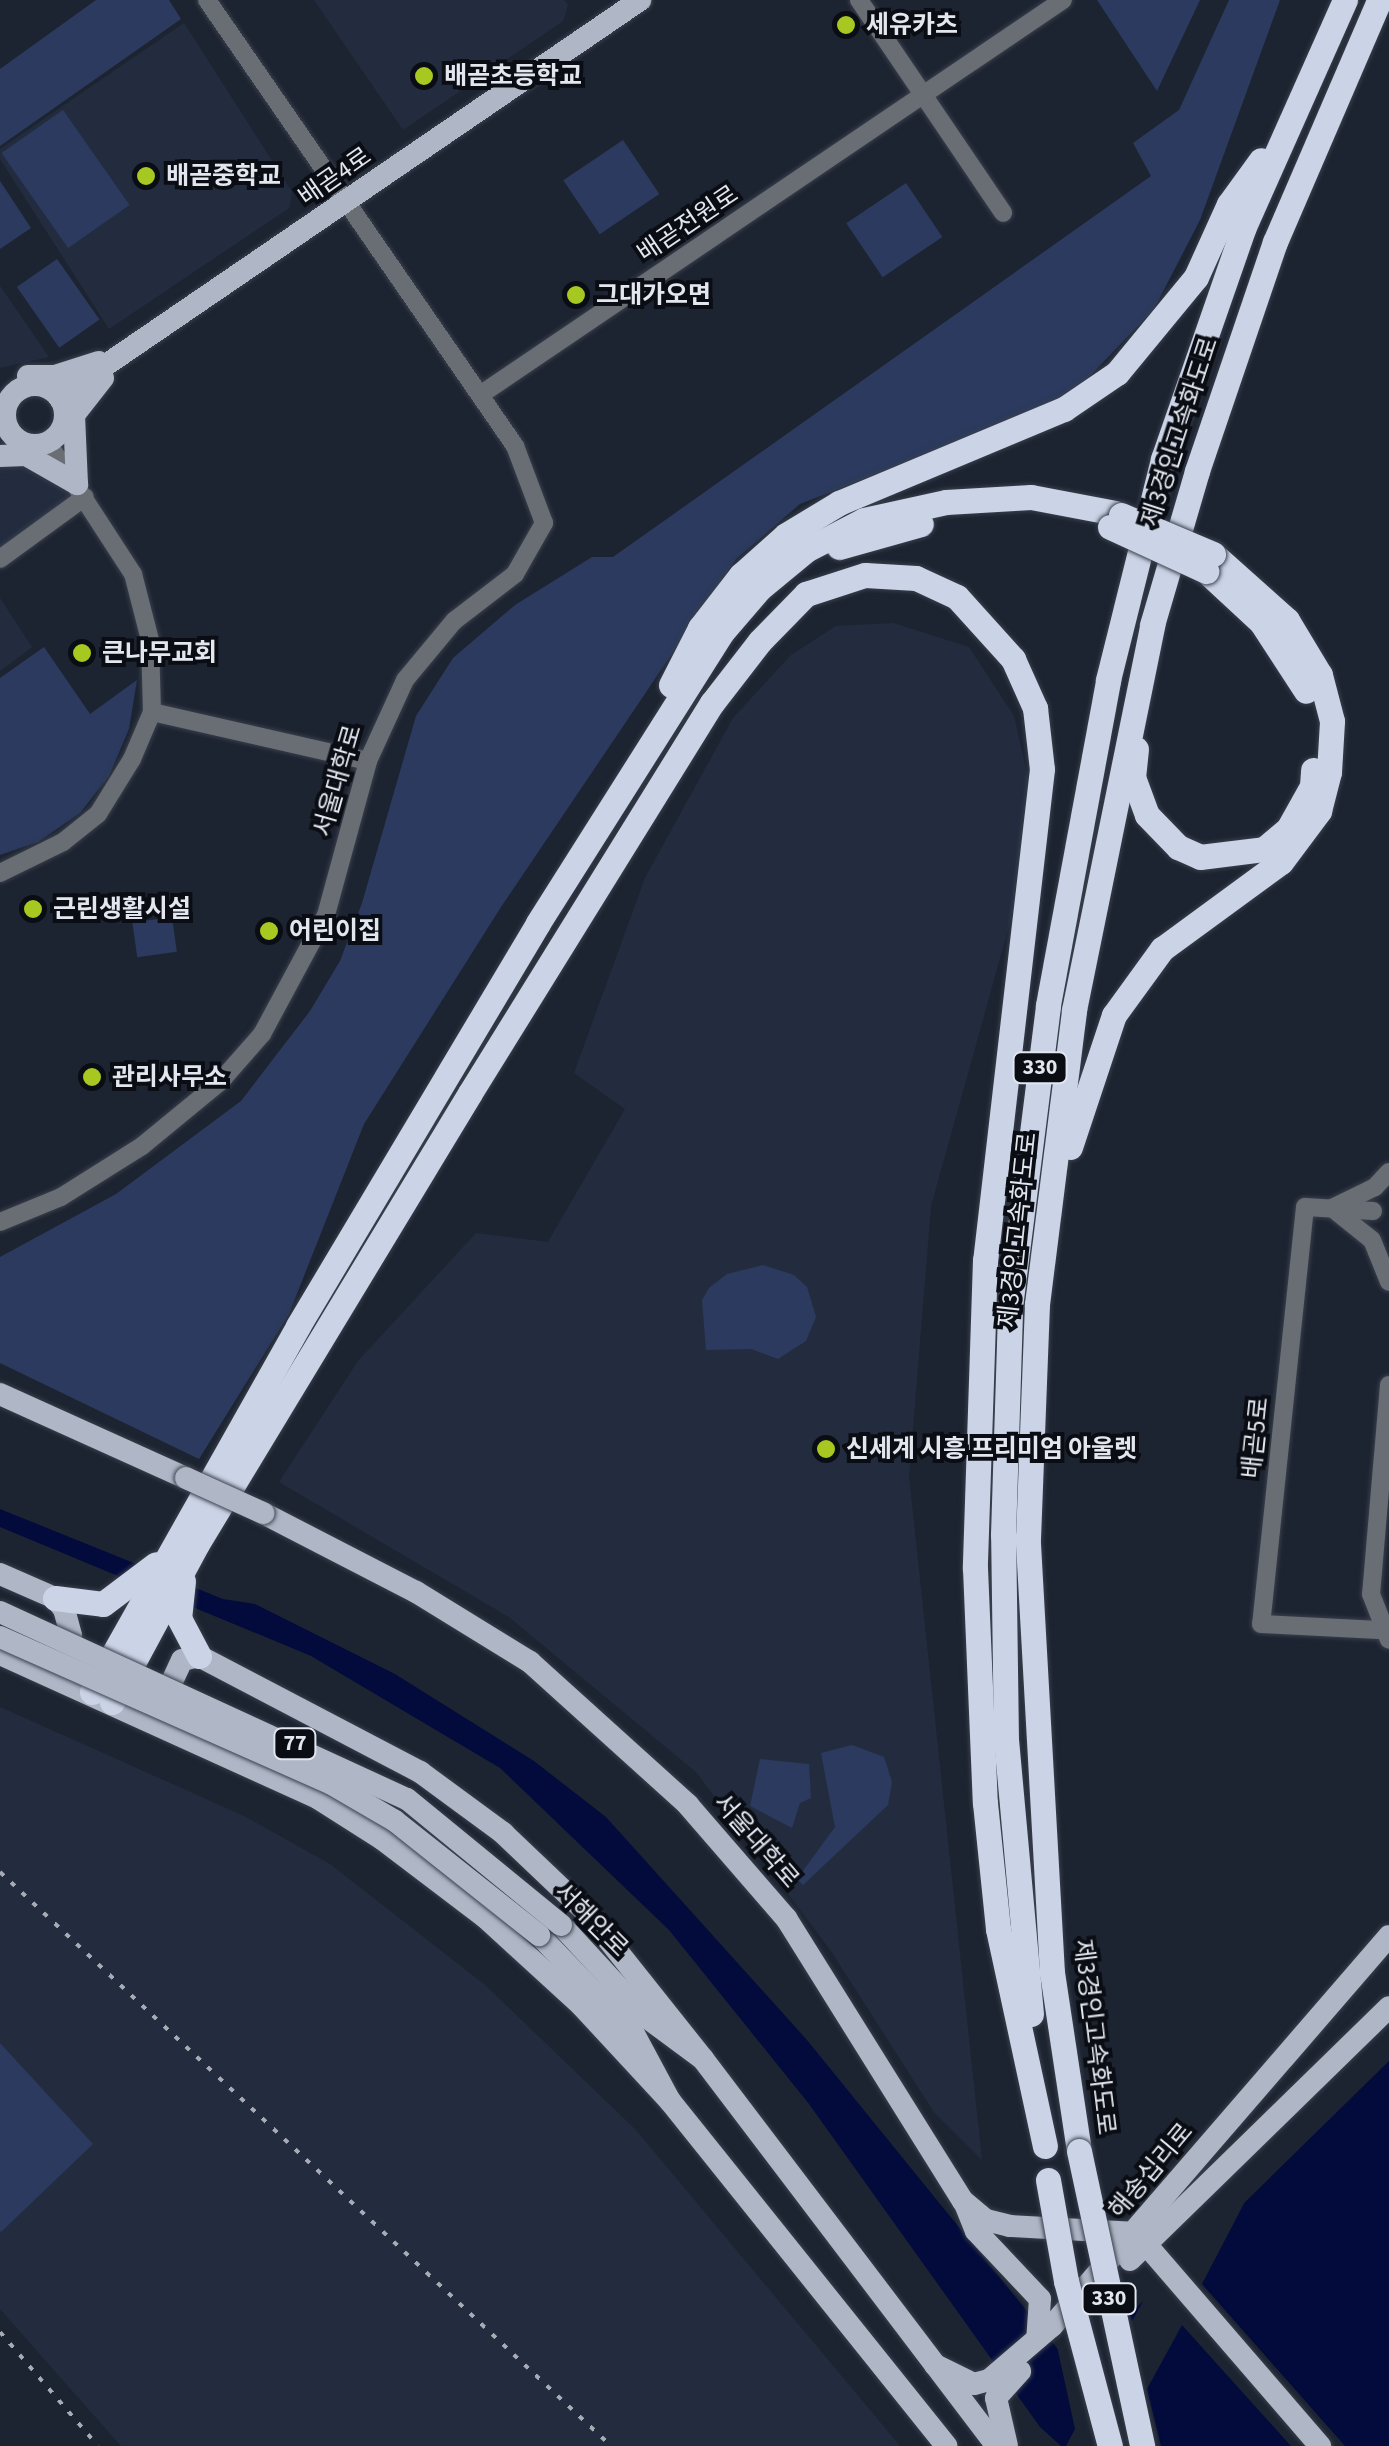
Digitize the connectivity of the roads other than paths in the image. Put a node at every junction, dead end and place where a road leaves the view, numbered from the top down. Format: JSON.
{"nodes":[{"id":1,"x":207,"y":0,"type":"edge"},
{"id":2,"x":640,"y":0,"type":"edge"},
{"id":3,"x":859,"y":0,"type":"edge"},
{"id":4,"x":1062,"y":0,"type":"edge"},
{"id":5,"x":1345,"y":0,"type":"edge"},
{"id":6,"x":1379,"y":0,"type":"edge"},
{"id":7,"x":923,"y":95,"type":"junction"},
{"id":8,"x":1293,"y":115,"type":"junction"},
{"id":9,"x":346,"y":204,"type":"junction"},
{"id":10,"x":1003,"y":212,"type":"dead end"},
{"id":11,"x":126,"y":353,"type":"junction"},
{"id":12,"x":480,"y":396,"type":"junction"},
{"id":13,"x":60,"y":398,"type":"junction"},
{"id":14,"x":2,"y":412,"type":"edge"},
{"id":15,"x":10,"y":443,"type":"edge"},
{"id":16,"x":48,"y":443,"type":"junction"},
{"id":17,"x":0,"y":456,"type":"edge"},
{"id":18,"x":81,"y":491,"type":"junction"},
{"id":19,"x":1113,"y":520,"type":"junction"},
{"id":20,"x":0,"y":559,"type":"edge"},
{"id":21,"x":1210,"y":562,"type":"junction"},
{"id":22,"x":1152,"y":626,"type":"junction"},
{"id":23,"x":152,"y":712,"type":"junction"},
{"id":24,"x":368,"y":761,"type":"junction"},
{"id":25,"x":598,"y":828,"type":"junction"},
{"id":26,"x":0,"y":873,"type":"edge"},
{"id":27,"x":508,"y":1032,"type":"junction"},
{"id":28,"x":1389,"y":1172,"type":"edge"},
{"id":29,"x":1389,"y":1188,"type":"edge"},
{"id":30,"x":1332,"y":1208,"type":"junction"},
{"id":31,"x":1374,"y":1211,"type":"junction"},
{"id":32,"x":0,"y":1222,"type":"edge"},
{"id":33,"x":1389,"y":1243,"type":"edge"},
{"id":34,"x":1389,"y":1282,"type":"edge"},
{"id":35,"x":1037,"y":1304,"type":"junction"},
{"id":36,"x":1389,"y":1385,"type":"edge"},
{"id":37,"x":0,"y":1394,"type":"edge"},
{"id":38,"x":181,"y":1551,"type":"junction"},
{"id":39,"x":0,"y":1574,"type":"edge"},
{"id":40,"x":55,"y":1598,"type":"junction"},
{"id":41,"x":151,"y":1605,"type":"junction"},
{"id":42,"x":0,"y":1612,"type":"edge"},
{"id":43,"x":1385,"y":1635,"type":"edge"},
{"id":44,"x":0,"y":1637,"type":"edge"},
{"id":45,"x":0,"y":1654,"type":"edge"},
{"id":46,"x":198,"y":1656,"type":"junction"},
{"id":47,"x":28,"y":1666,"type":"junction"},
{"id":48,"x":102,"y":1697,"type":"junction"},
{"id":49,"x":169,"y":1727,"type":"junction"},
{"id":50,"x":1389,"y":1936,"type":"edge"},
{"id":51,"x":1389,"y":2007,"type":"edge"},
{"id":52,"x":703,"y":2059,"type":"junction"},
{"id":53,"x":670,"y":2101,"type":"junction"},
{"id":54,"x":1044,"y":2146,"type":"junction"},
{"id":55,"x":964,"y":2201,"type":"junction"},
{"id":56,"x":1141,"y":2238,"type":"junction"},
{"id":57,"x":1037,"y":2339,"type":"junction"},
{"id":58,"x":927,"y":2361,"type":"junction"},
{"id":59,"x":946,"y":2446,"type":"edge"},
{"id":60,"x":997,"y":2446,"type":"edge"},
{"id":61,"x":1007,"y":2446,"type":"edge"},
{"id":62,"x":1110,"y":2446,"type":"edge"},
{"id":63,"x":1142,"y":2446,"type":"edge"},
{"id":64,"x":1320,"y":2446,"type":"edge"}],
"edges":[{"from":1,"to":9,"type":"street","name":"서울대학로"},
{"from":2,"to":9,"type":"main road","name":"배곧4로"},
{"from":3,"to":7,"type":"street"},
{"from":4,"to":7,"type":"street","name":"배곧전원로"},
{"from":5,"to":8,"type":"highway","name":"제3경인고속화도로","number":"330"},
{"from":6,"to":22,"type":"highway","name":"제3경인고속화도로","number":"330"},
{"from":7,"to":10,"type":"street"},
{"from":7,"to":12,"type":"street","name":"배곧전원로"},
{"from":8,"to":25,"type":"highway"},
{"from":8,"to":54,"type":"highway","name":"제3경인고속화도로","number":"330"},
{"from":9,"to":11,"type":"main road","name":"배곧4로"},
{"from":9,"to":12,"type":"street","name":"서울대학로"},
{"from":11,"to":13,"type":"main road","name":"배곧4로"},
{"from":11,"to":14,"type":"main road"},
{"from":11,"to":18,"type":"main road"},
{"from":12,"to":24,"type":"street","name":"서울대학로"},
{"from":13,"to":14,"type":"main road"},
{"from":13,"to":16,"type":"main road"},
{"from":14,"to":15,"type":"main road"},
{"from":15,"to":16,"type":"main road"},
{"from":16,"to":18,"type":"street"},
{"from":17,"to":18,"type":"main road"},
{"from":18,"to":20,"type":"street"},
{"from":18,"to":23,"type":"street"},
{"from":19,"to":21,"type":"highway","bridge":true},
{"from":19,"to":25,"type":"highway"},
{"from":19,"to":27,"type":"highway"},
{"from":21,"to":22,"type":"highway"},
{"from":21,"to":35,"type":"highway"},
{"from":22,"to":35,"type":"highway","name":"제3경인고속화도로","number":"330"},
{"from":23,"to":24,"type":"street"},
{"from":23,"to":26,"type":"street"},
{"from":24,"to":32,"type":"street","name":"서울대학로"},
{"from":25,"to":38,"type":"highway"},
{"from":27,"to":38,"type":"highway"},
{"from":27,"to":54,"type":"highway"},
{"from":28,"to":30,"type":"street"},
{"from":29,"to":31,"type":"street"},
{"from":30,"to":31,"type":"street"},
{"from":30,"to":34,"type":"street"},
{"from":30,"to":43,"type":"street","name":"배곧5로"},
{"from":31,"to":33,"type":"street"},
{"from":35,"to":63,"type":"highway","name":"제3경인고속화도로","number":"330","bridge":true},
{"from":36,"to":43,"type":"street","name":"배곧5로"},
{"from":37,"to":55,"type":"main road","name":"서울대학로","bridge":true},
{"from":38,"to":41,"type":"highway"},
{"from":38,"to":41,"type":"highway"},
{"from":39,"to":40,"type":"main road"},
{"from":40,"to":41,"type":"highway"},
{"from":40,"to":47,"type":"main road"},
{"from":41,"to":46,"type":"highway"},
{"from":41,"to":48,"type":"highway"},
{"from":42,"to":52,"type":"main road","name":"서해안로","number":"77","bridge":true},
{"from":44,"to":53,"type":"main road","name":"서해안로","number":"77","bridge":true},
{"from":45,"to":47,"type":"main road"},
{"from":46,"to":49,"type":"main road"},
{"from":46,"to":52,"type":"main road"},
{"from":47,"to":48,"type":"main road"},
{"from":48,"to":49,"type":"main road"},
{"from":49,"to":53,"type":"main road"},
{"from":50,"to":56,"type":"main road","name":"해송십리로"},
{"from":51,"to":56,"type":"main road","name":"해송십리로"},
{"from":52,"to":58,"type":"main road","name":"서해안로","number":"77"},
{"from":53,"to":59,"type":"main road","name":"서해안로","number":"77"},
{"from":54,"to":62,"type":"highway","name":"제3경인고속화도로","number":"330","bridge":true},
{"from":55,"to":56,"type":"main road","name":"서울대학로"},
{"from":55,"to":57,"type":"main road"},
{"from":56,"to":57,"type":"main road","name":"해송십리로"},
{"from":56,"to":61,"type":"main road","name":"해송십리로"},
{"from":56,"to":64,"type":"main road"},
{"from":57,"to":58,"type":"main road","name":"해송십리로"},
{"from":58,"to":60,"type":"main road","name":"서해안로","number":"77"}]}
